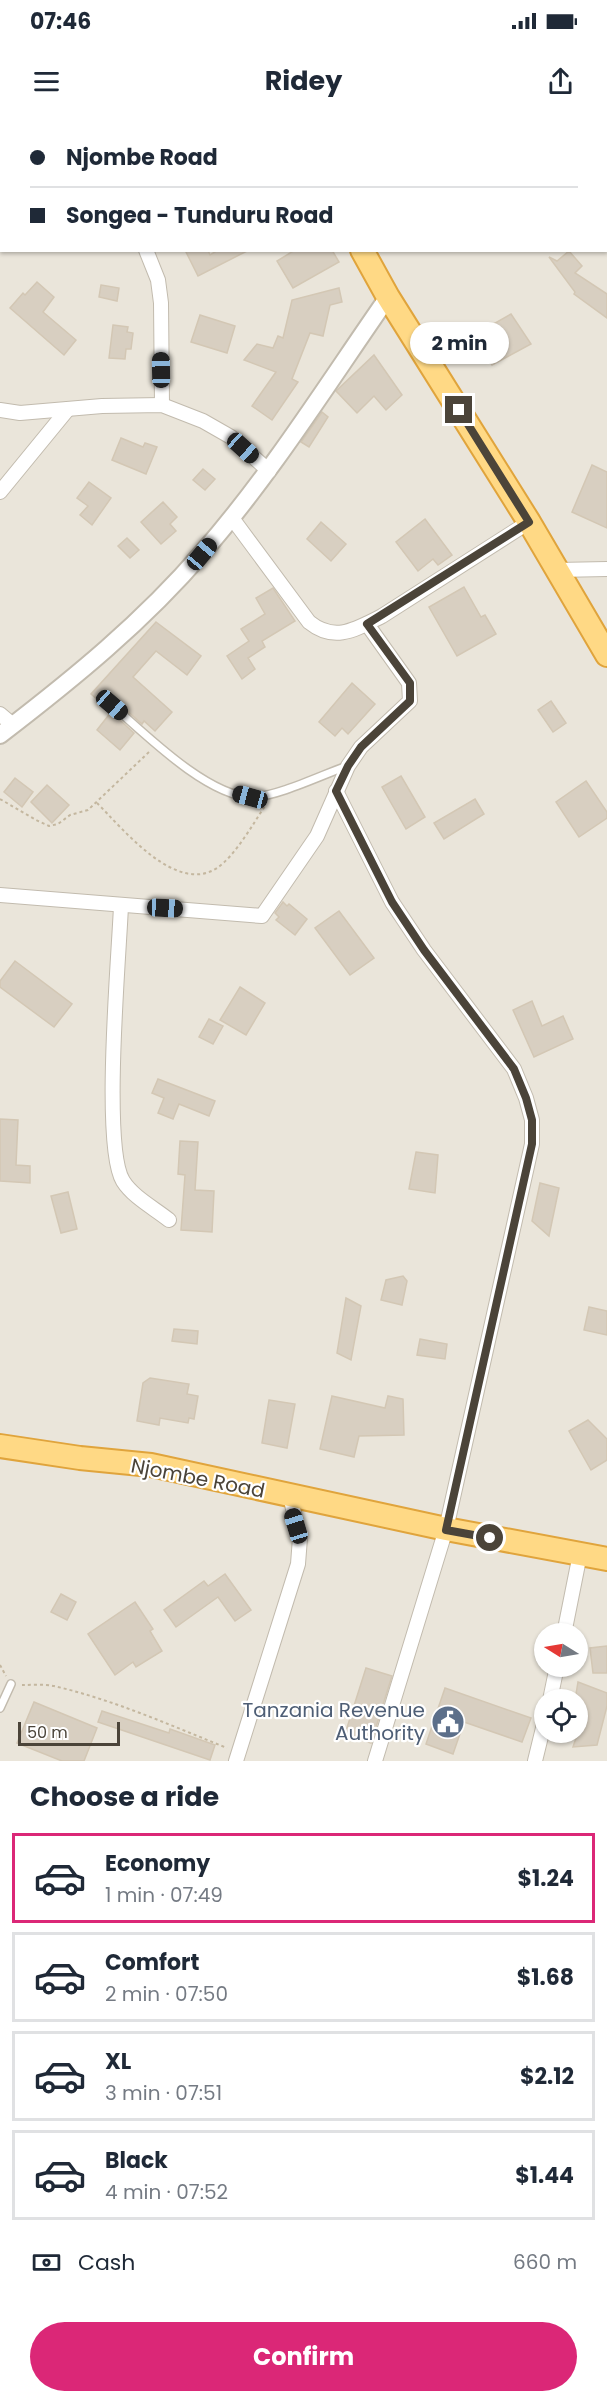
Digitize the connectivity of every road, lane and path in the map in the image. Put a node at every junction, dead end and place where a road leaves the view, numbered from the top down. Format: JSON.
{"nodes":[{"id":1,"x":147,"y":252,"type":"edge"},
{"id":2,"x":363,"y":252,"type":"edge"},
{"id":3,"x":388,"y":297,"type":"junction"},
{"id":4,"x":162,"y":405,"type":"junction"},
{"id":5,"x":68,"y":409,"type":"junction"},
{"id":6,"x":0,"y":410,"type":"edge"},
{"id":7,"x":269,"y":471,"type":"junction"},
{"id":8,"x":0,"y":492,"type":"edge"},
{"id":9,"x":232,"y":518,"type":"junction"},
{"id":10,"x":529,"y":522,"type":"junction"},
{"id":11,"x":607,"y":569,"type":"edge"},
{"id":12,"x":557,"y":570,"type":"junction"},
{"id":13,"x":367,"y":624,"type":"junction"},
{"id":14,"x":607,"y":656,"type":"edge"},
{"id":15,"x":112,"y":705,"type":"dead end"},
{"id":16,"x":4,"y":724,"type":"edge"},
{"id":17,"x":157,"y":744,"type":"junction"},
{"id":18,"x":348,"y":766,"type":"junction"},
{"id":19,"x":336,"y":791,"type":"junction"},
{"id":20,"x":273,"y":794,"type":"junction"},
{"id":21,"x":0,"y":799,"type":"edge"},
{"id":22,"x":97,"y":803,"type":"junction"},
{"id":23,"x":0,"y":895,"type":"edge"},
{"id":24,"x":121,"y":906,"type":"junction"},
{"id":25,"x":169,"y":1220,"type":"dead end"},
{"id":26,"x":0,"y":1446,"type":"edge"},
{"id":27,"x":290,"y":1496,"type":"junction"},
{"id":28,"x":446,"y":1530,"type":"junction"},
{"id":29,"x":580,"y":1554,"type":"junction"},
{"id":30,"x":607,"y":1559,"type":"edge"},
{"id":31,"x":566,"y":1623,"type":"edge"},
{"id":32,"x":11,"y":1684,"type":"joint"},
{"id":33,"x":0,"y":1708,"type":"edge"},
{"id":34,"x":540,"y":1743,"type":"edge"},
{"id":35,"x":237,"y":1757,"type":"edge"},
{"id":36,"x":375,"y":1761,"type":"edge"},
{"id":37,"x":536,"y":1761,"type":"edge"}],
"edges":[{"from":1,"to":4,"type":"street"},
{"from":2,"to":3,"type":"highway"},
{"from":3,"to":7,"type":"street"},
{"from":3,"to":10,"type":"highway"},
{"from":4,"to":5,"type":"street"},
{"from":4,"to":7,"type":"street"},
{"from":5,"to":6,"type":"street"},
{"from":5,"to":8,"type":"street"},
{"from":7,"to":9,"type":"street"},
{"from":9,"to":13,"type":"street"},
{"from":9,"to":16,"type":"street"},
{"from":10,"to":12,"type":"highway"},
{"from":10,"to":13,"type":"street"},
{"from":11,"to":12,"type":"street"},
{"from":12,"to":14,"type":"highway"},
{"from":13,"to":18,"type":"street"},
{"from":15,"to":17,"type":"lane"},
{"from":17,"to":20,"type":"lane"},
{"from":17,"to":22,"type":"path"},
{"from":18,"to":19,"type":"street"},
{"from":18,"to":20,"type":"lane"},
{"from":19,"to":24,"type":"street"},
{"from":19,"to":28,"type":"street"},
{"from":20,"to":22,"type":"path"},
{"from":21,"to":22,"type":"path"},
{"from":23,"to":24,"type":"street"},
{"from":24,"to":25,"type":"street"},
{"from":26,"to":27,"type":"highway","name":"Njombe Road"},
{"from":27,"to":28,"type":"highway","name":"Njombe Road"},
{"from":27,"to":35,"type":"street"},
{"from":28,"to":29,"type":"highway","name":"Njombe Road"},
{"from":28,"to":36,"type":"street"},
{"from":29,"to":30,"type":"highway","name":"Njombe Road"},
{"from":29,"to":31,"type":"street"},
{"from":32,"to":33,"type":"lane"},
{"from":32,"to":35,"type":"path"},
{"from":34,"to":37,"type":"street"}]}
